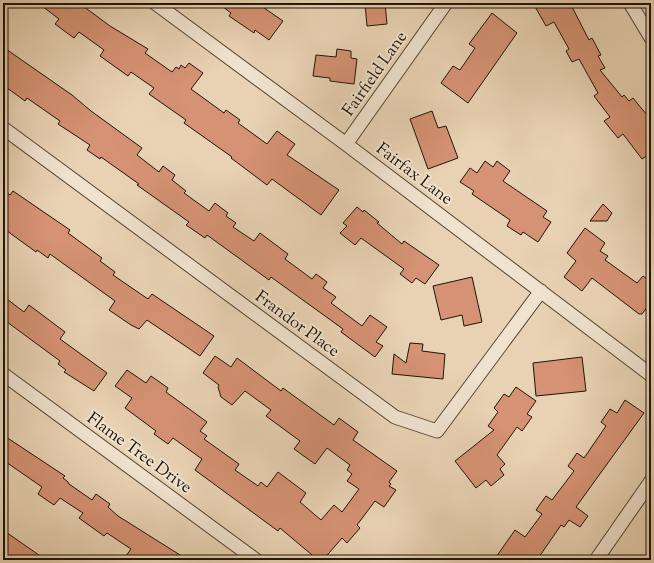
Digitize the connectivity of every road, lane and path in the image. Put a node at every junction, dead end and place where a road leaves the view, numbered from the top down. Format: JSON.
{"nodes":[{"id":1,"x":155,"y":3,"type":"edge"},
{"id":2,"x":446,"y":3,"type":"edge"},
{"id":3,"x":630,"y":3,"type":"edge"},
{"id":4,"x":651,"y":38,"type":"edge"},
{"id":5,"x":3,"y":128,"type":"edge"},
{"id":6,"x":346,"y":144,"type":"junction"},
{"id":7,"x":541,"y":291,"type":"junction"},
{"id":8,"x":3,"y":374,"type":"edge"},
{"id":9,"x":651,"y":375,"type":"edge"},
{"id":10,"x":651,"y":481,"type":"edge"},
{"id":11,"x":256,"y":560,"type":"edge"},
{"id":12,"x":596,"y":560,"type":"edge"}],
"edges":[{"from":1,"to":6,"type":"street","name":"Fairfax Lane"},
{"from":2,"to":6,"type":"street","name":"Fairfield Lane"},
{"from":3,"to":4,"type":"street"},
{"from":5,"to":7,"type":"street","name":"Frandor Place"},
{"from":6,"to":7,"type":"street","name":"Fairfax Lane"},
{"from":7,"to":9,"type":"street","name":"Fairfax Lane"},
{"from":8,"to":11,"type":"street","name":"Flame Tree Drive"},
{"from":10,"to":12,"type":"street"}]}
